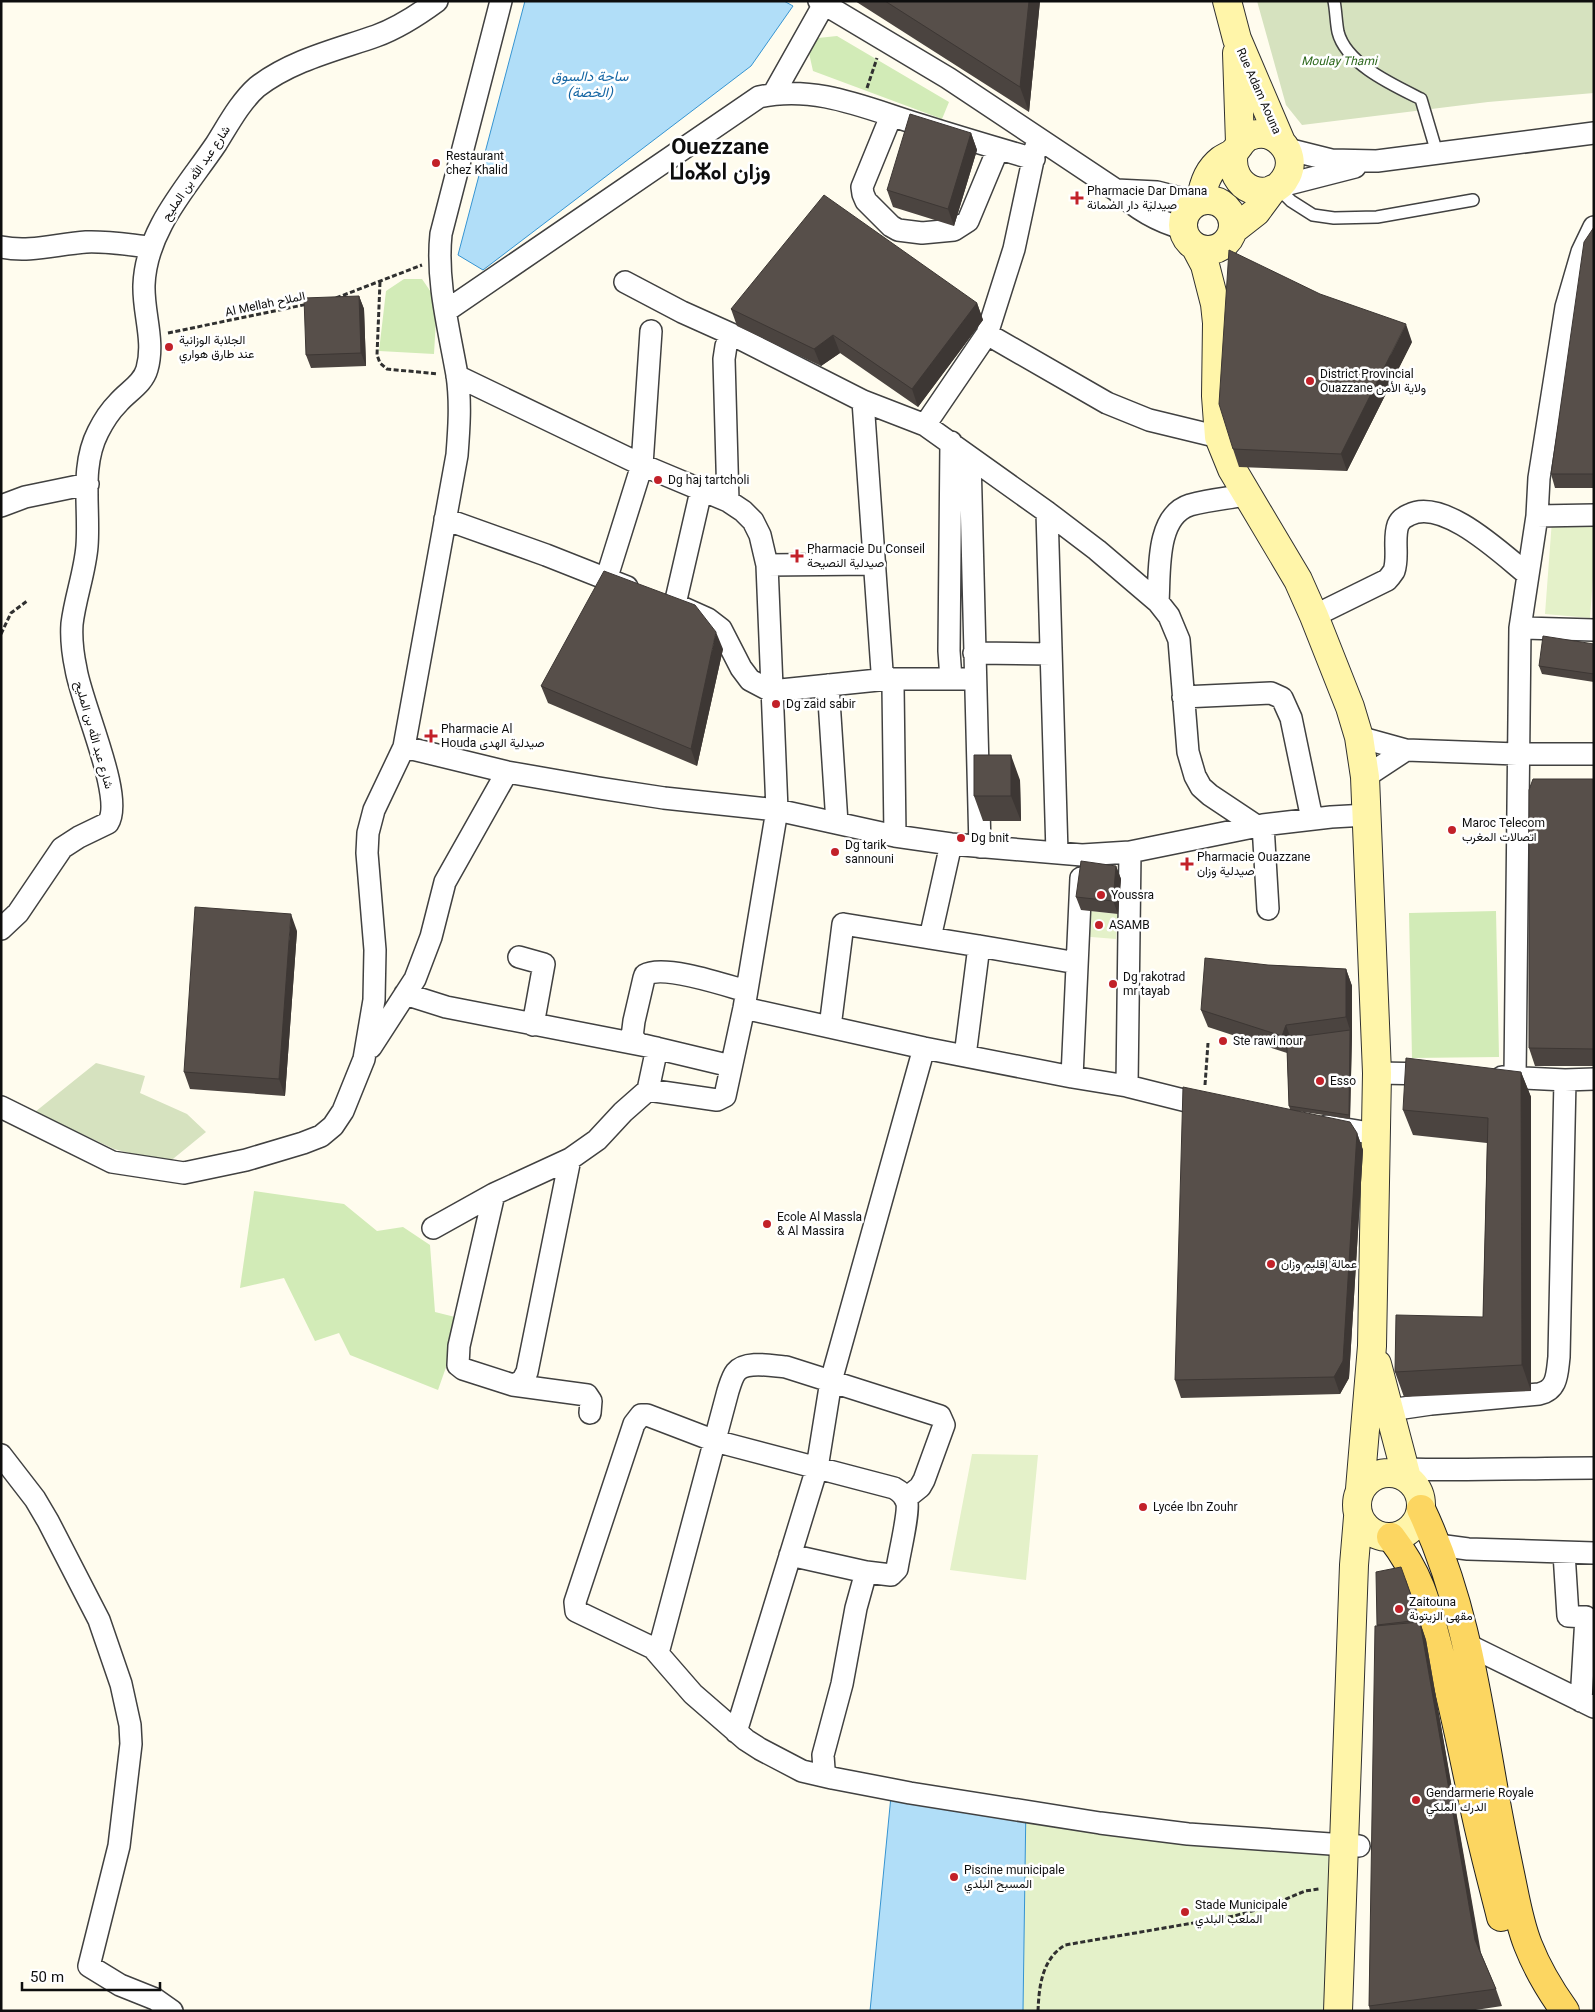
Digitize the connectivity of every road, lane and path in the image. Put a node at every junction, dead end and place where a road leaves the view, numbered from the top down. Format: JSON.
{"nodes":[{"id":1,"x":437,"y":1,"type":"edge"},
{"id":2,"x":502,"y":1,"type":"edge"},
{"id":3,"x":1227,"y":1,"type":"edge"},
{"id":4,"x":1334,"y":1,"type":"edge"},
{"id":5,"x":822,"y":3,"type":"edge"},
{"id":6,"x":884,"y":39,"type":"junction"},
{"id":7,"x":1237,"y":39,"type":"junction"},
{"id":8,"x":774,"y":94,"type":"junction"},
{"id":9,"x":861,"y":105,"type":"junction"},
{"id":10,"x":891,"y":116,"type":"junction"},
{"id":11,"x":1594,"y":133,"type":"edge"},
{"id":12,"x":1284,"y":146,"type":"junction"},
{"id":13,"x":1036,"y":148,"type":"junction"},
{"id":14,"x":1237,"y":148,"type":"junction"},
{"id":15,"x":998,"y":149,"type":"junction"},
{"id":16,"x":1437,"y":153,"type":"junction"},
{"id":17,"x":1376,"y":161,"type":"junction"},
{"id":18,"x":1275,"y":188,"type":"junction"},
{"id":19,"x":1116,"y":190,"type":"junction"},
{"id":20,"x":1473,"y":200,"type":"dead end"},
{"id":21,"x":1198,"y":201,"type":"junction"},
{"id":22,"x":1594,"y":226,"type":"edge"},
{"id":23,"x":1232,"y":234,"type":"junction"},
{"id":24,"x":1189,"y":238,"type":"junction"},
{"id":25,"x":1,"y":247,"type":"edge"},
{"id":26,"x":151,"y":247,"type":"junction"},
{"id":27,"x":438,"y":259,"type":"junction"},
{"id":28,"x":380,"y":282,"type":"junction"},
{"id":29,"x":625,"y":282,"type":"dead end"},
{"id":30,"x":330,"y":299,"type":"edge"},
{"id":31,"x":314,"y":302,"type":"edge"},
{"id":32,"x":446,"y":311,"type":"junction"},
{"id":33,"x":1217,"y":323,"type":"junction"},
{"id":34,"x":651,"y":331,"type":"dead end"},
{"id":35,"x":731,"y":334,"type":"junction"},
{"id":36,"x":987,"y":334,"type":"junction"},
{"id":37,"x":149,"y":338,"type":"junction"},
{"id":38,"x":457,"y":376,"type":"junction"},
{"id":39,"x":863,"y":401,"type":"junction"},
{"id":40,"x":925,"y":425,"type":"junction"},
{"id":41,"x":1219,"y":437,"type":"junction"},
{"id":42,"x":951,"y":442,"type":"junction"},
{"id":43,"x":970,"y":458,"type":"junction"},
{"id":44,"x":642,"y":465,"type":"junction"},
{"id":45,"x":88,"y":484,"type":"junction"},
{"id":46,"x":702,"y":491,"type":"junction"},
{"id":47,"x":1247,"y":495,"type":"junction"},
{"id":48,"x":728,"y":502,"type":"junction"},
{"id":49,"x":1,"y":506,"type":"edge"},
{"id":50,"x":1047,"y":512,"type":"junction"},
{"id":51,"x":1594,"y":515,"type":"edge"},
{"id":52,"x":1537,"y":516,"type":"junction"},
{"id":53,"x":445,"y":519,"type":"junction"},
{"id":54,"x":875,"y":564,"type":"junction"},
{"id":55,"x":767,"y":565,"type":"junction"},
{"id":56,"x":1528,"y":574,"type":"junction"},
{"id":57,"x":606,"y":580,"type":"junction"},
{"id":58,"x":660,"y":599,"type":"junction"},
{"id":59,"x":27,"y":601,"type":"dead end"},
{"id":60,"x":1158,"y":602,"type":"junction"},
{"id":61,"x":1314,"y":616,"type":"junction"},
{"id":62,"x":1520,"y":628,"type":"junction"},
{"id":63,"x":1594,"y":630,"type":"edge"},
{"id":64,"x":1,"y":634,"type":"edge"},
{"id":65,"x":974,"y":653,"type":"junction"},
{"id":66,"x":1051,"y":654,"type":"junction"},
{"id":67,"x":888,"y":679,"type":"junction"},
{"id":68,"x":951,"y":679,"type":"junction"},
{"id":69,"x":975,"y":679,"type":"junction"},
{"id":70,"x":828,"y":685,"type":"junction"},
{"id":71,"x":771,"y":691,"type":"junction"},
{"id":72,"x":1183,"y":697,"type":"junction"},
{"id":73,"x":1359,"y":737,"type":"junction"},
{"id":74,"x":404,"y":747,"type":"junction"},
{"id":75,"x":1406,"y":750,"type":"junction"},
{"id":76,"x":1517,"y":754,"type":"junction"},
{"id":77,"x":1594,"y":754,"type":"edge"},
{"id":78,"x":507,"y":772,"type":"junction"},
{"id":79,"x":1365,"y":777,"type":"junction"},
{"id":80,"x":777,"y":810,"type":"junction"},
{"id":81,"x":1367,"y":815,"type":"junction"},
{"id":82,"x":1312,"y":819,"type":"junction"},
{"id":83,"x":836,"y":823,"type":"junction"},
{"id":84,"x":1260,"y":826,"type":"junction"},
{"id":85,"x":894,"y":836,"type":"junction"},
{"id":86,"x":951,"y":844,"type":"junction"},
{"id":87,"x":980,"y":847,"type":"junction"},
{"id":88,"x":1130,"y":852,"type":"junction"},
{"id":89,"x":1057,"y":853,"type":"junction"},
{"id":90,"x":1082,"y":855,"type":"junction"},
{"id":91,"x":1268,"y":909,"type":"dead end"},
{"id":92,"x":1,"y":928,"type":"edge"},
{"id":93,"x":930,"y":938,"type":"junction"},
{"id":94,"x":979,"y":946,"type":"junction"},
{"id":95,"x":519,"y":957,"type":"dead end"},
{"id":96,"x":1077,"y":964,"type":"junction"},
{"id":97,"x":405,"y":994,"type":"junction"},
{"id":98,"x":745,"y":999,"type":"junction"},
{"id":99,"x":534,"y":1025,"type":"junction"},
{"id":100,"x":830,"y":1027,"type":"junction"},
{"id":101,"x":1208,"y":1043,"type":"dead end"},
{"id":102,"x":656,"y":1048,"type":"junction"},
{"id":103,"x":924,"y":1048,"type":"junction"},
{"id":104,"x":965,"y":1056,"type":"junction"},
{"id":105,"x":364,"y":1059,"type":"junction"},
{"id":106,"x":731,"y":1066,"type":"junction"},
{"id":107,"x":1377,"y":1072,"type":"junction"},
{"id":108,"x":1457,"y":1075,"type":"edge"},
{"id":109,"x":1486,"y":1076,"type":"edge"},
{"id":110,"x":1206,"y":1077,"type":"dead end"},
{"id":111,"x":1515,"y":1077,"type":"junction"},
{"id":112,"x":1072,"y":1078,"type":"junction"},
{"id":113,"x":1594,"y":1079,"type":"edge"},
{"id":114,"x":1565,"y":1080,"type":"junction"},
{"id":115,"x":1128,"y":1086,"type":"junction"},
{"id":116,"x":648,"y":1090,"type":"junction"},
{"id":117,"x":1,"y":1107,"type":"edge"},
{"id":118,"x":1232,"y":1110,"type":"edge"},
{"id":119,"x":1308,"y":1123,"type":"edge"},
{"id":120,"x":1376,"y":1134,"type":"junction"},
{"id":121,"x":570,"y":1159,"type":"junction"},
{"id":122,"x":494,"y":1194,"type":"junction"},
{"id":123,"x":433,"y":1228,"type":"dead end"},
{"id":124,"x":1372,"y":1346,"type":"junction"},
{"id":125,"x":831,"y":1381,"type":"junction"},
{"id":126,"x":514,"y":1385,"type":"junction"},
{"id":127,"x":1390,"y":1410,"type":"junction"},
{"id":128,"x":590,"y":1413,"type":"dead end"},
{"id":129,"x":715,"y":1441,"type":"junction"},
{"id":130,"x":1,"y":1455,"type":"edge"},
{"id":131,"x":817,"y":1468,"type":"junction"},
{"id":132,"x":1594,"y":1468,"type":"edge"},
{"id":133,"x":1406,"y":1474,"type":"junction"},
{"id":134,"x":1360,"y":1489,"type":"junction"},
{"id":135,"x":905,"y":1499,"type":"junction"},
{"id":136,"x":1421,"y":1509,"type":"junction"},
{"id":137,"x":1375,"y":1530,"type":"junction"},
{"id":138,"x":1438,"y":1545,"type":"junction"},
{"id":139,"x":1564,"y":1553,"type":"junction"},
{"id":140,"x":1594,"y":1554,"type":"edge"},
{"id":141,"x":790,"y":1555,"type":"junction"},
{"id":142,"x":866,"y":1572,"type":"junction"},
{"id":143,"x":1468,"y":1645,"type":"junction"},
{"id":144,"x":658,"y":1653,"type":"junction"},
{"id":145,"x":1588,"y":1704,"type":"edge"},
{"id":146,"x":736,"y":1732,"type":"junction"},
{"id":147,"x":832,"y":1778,"type":"junction"},
{"id":148,"x":1352,"y":1845,"type":"junction"},
{"id":149,"x":1342,"y":1886,"type":"junction"},
{"id":150,"x":172,"y":2011,"type":"edge"},
{"id":151,"x":1038,"y":2011,"type":"edge"},
{"id":152,"x":1338,"y":2011,"type":"edge"},
{"id":153,"x":1353,"y":2011,"type":"edge"},
{"id":154,"x":1543,"y":2011,"type":"edge"},
{"id":155,"x":1564,"y":2011,"type":"edge"}],
"edges":[{"from":1,"to":26,"type":"street","name":"شارع عبد الله بن المليح"},
{"from":2,"to":27,"type":"street"},
{"from":3,"to":7,"type":"main road","name":"Rue Adam Aouna"},
{"from":4,"to":16,"type":"lane"},
{"from":5,"to":6,"type":"street"},
{"from":5,"to":8,"type":"street"},
{"from":6,"to":9,"type":"path"},
{"from":6,"to":13,"type":"street"},
{"from":7,"to":12,"type":"main road","name":"Rue Adam Aouna"},
{"from":7,"to":14,"type":"main road","name":"Rue Adam Aouna"},
{"from":8,"to":9,"type":"street"},
{"from":8,"to":32,"type":"street"},
{"from":9,"to":10,"type":"street"},
{"from":10,"to":15,"type":"street"},
{"from":10,"to":15,"type":"street"},
{"from":11,"to":16,"type":"street"},
{"from":12,"to":14,"type":"main road"},
{"from":12,"to":17,"type":"street"},
{"from":12,"to":18,"type":"main road"},
{"from":13,"to":15,"type":"street"},
{"from":13,"to":19,"type":"street"},
{"from":13,"to":36,"type":"street"},
{"from":14,"to":18,"type":"main road"},
{"from":14,"to":21,"type":"main road"},
{"from":16,"to":17,"type":"street"},
{"from":17,"to":18,"type":"street"},
{"from":18,"to":20,"type":"lane"},
{"from":18,"to":23,"type":"main road"},
{"from":19,"to":21,"type":"street"},
{"from":19,"to":24,"type":"street"},
{"from":21,"to":23,"type":"main road"},
{"from":21,"to":24,"type":"main road"},
{"from":22,"to":52,"type":"street"},
{"from":23,"to":24,"type":"main road"},
{"from":23,"to":33,"type":"main road"},
{"from":24,"to":33,"type":"main road"},
{"from":25,"to":26,"type":"street"},
{"from":26,"to":37,"type":"street","name":"شارع عبد الله بن المليح"},
{"from":27,"to":28,"type":"path"},
{"from":27,"to":32,"type":"street"},
{"from":28,"to":30,"type":"path"},
{"from":28,"to":38,"type":"path"},
{"from":29,"to":35,"type":"street"},
{"from":31,"to":37,"type":"path","name":"Al Mellah الملاح"},
{"from":32,"to":38,"type":"street"},
{"from":33,"to":41,"type":"main road"},
{"from":34,"to":44,"type":"street"},
{"from":35,"to":39,"type":"street"},
{"from":35,"to":48,"type":"street"},
{"from":36,"to":40,"type":"street"},
{"from":36,"to":41,"type":"street"},
{"from":37,"to":45,"type":"street","name":"شارع عبد الله بن المليح"},
{"from":38,"to":44,"type":"street"},
{"from":38,"to":53,"type":"street"},
{"from":39,"to":40,"type":"street"},
{"from":39,"to":54,"type":"street"},
{"from":40,"to":42,"type":"street"},
{"from":41,"to":47,"type":"main road"},
{"from":42,"to":43,"type":"street"},
{"from":42,"to":68,"type":"street"},
{"from":43,"to":50,"type":"street"},
{"from":43,"to":65,"type":"street"},
{"from":44,"to":46,"type":"street"},
{"from":44,"to":57,"type":"street"},
{"from":45,"to":49,"type":"street"},
{"from":45,"to":92,"type":"street","name":"شارع عبد الله بن المليح"},
{"from":46,"to":48,"type":"street"},
{"from":46,"to":58,"type":"street"},
{"from":47,"to":60,"type":"street"},
{"from":47,"to":61,"type":"main road"},
{"from":48,"to":55,"type":"street"},
{"from":50,"to":60,"type":"street"},
{"from":50,"to":66,"type":"street"},
{"from":51,"to":52,"type":"street"},
{"from":52,"to":56,"type":"street"},
{"from":53,"to":57,"type":"street"},
{"from":53,"to":74,"type":"street"},
{"from":54,"to":55,"type":"street"},
{"from":54,"to":67,"type":"street"},
{"from":55,"to":71,"type":"street"},
{"from":56,"to":61,"type":"street"},
{"from":56,"to":62,"type":"street"},
{"from":57,"to":58,"type":"street"},
{"from":58,"to":71,"type":"street"},
{"from":59,"to":64,"type":"path"},
{"from":60,"to":72,"type":"street"},
{"from":61,"to":73,"type":"main road"},
{"from":62,"to":63,"type":"street"},
{"from":62,"to":76,"type":"street"},
{"from":65,"to":66,"type":"street"},
{"from":65,"to":69,"type":"street"},
{"from":66,"to":89,"type":"street"},
{"from":67,"to":68,"type":"street"},
{"from":67,"to":70,"type":"street"},
{"from":67,"to":85,"type":"street"},
{"from":68,"to":69,"type":"street"},
{"from":69,"to":87,"type":"street"},
{"from":70,"to":71,"type":"street"},
{"from":70,"to":83,"type":"street"},
{"from":71,"to":80,"type":"street"},
{"from":72,"to":82,"type":"street"},
{"from":72,"to":84,"type":"street"},
{"from":73,"to":75,"type":"street"},
{"from":73,"to":79,"type":"main road"},
{"from":74,"to":78,"type":"street"},
{"from":74,"to":105,"type":"street"},
{"from":75,"to":76,"type":"street"},
{"from":75,"to":79,"type":"street"},
{"from":76,"to":77,"type":"street"},
{"from":76,"to":111,"type":"street"},
{"from":78,"to":80,"type":"street"},
{"from":78,"to":97,"type":"street"},
{"from":79,"to":81,"type":"main road"},
{"from":80,"to":83,"type":"street"},
{"from":80,"to":98,"type":"street"},
{"from":81,"to":82,"type":"street"},
{"from":81,"to":107,"type":"main road"},
{"from":82,"to":84,"type":"street"},
{"from":83,"to":85,"type":"street"},
{"from":84,"to":88,"type":"street"},
{"from":84,"to":91,"type":"street"},
{"from":85,"to":86,"type":"street"},
{"from":86,"to":87,"type":"street"},
{"from":86,"to":93,"type":"street"},
{"from":87,"to":89,"type":"street"},
{"from":88,"to":90,"type":"street"},
{"from":88,"to":115,"type":"street"},
{"from":89,"to":90,"type":"street"},
{"from":90,"to":96,"type":"street"},
{"from":93,"to":94,"type":"street"},
{"from":93,"to":100,"type":"street"},
{"from":94,"to":96,"type":"street"},
{"from":94,"to":104,"type":"street"},
{"from":95,"to":99,"type":"street"},
{"from":96,"to":112,"type":"street"},
{"from":97,"to":99,"type":"street"},
{"from":97,"to":105,"type":"street"},
{"from":98,"to":100,"type":"street"},
{"from":98,"to":102,"type":"street"},
{"from":98,"to":106,"type":"street"},
{"from":99,"to":102,"type":"street"},
{"from":100,"to":103,"type":"street"},
{"from":101,"to":110,"type":"path"},
{"from":102,"to":106,"type":"street"},
{"from":102,"to":116,"type":"street"},
{"from":103,"to":104,"type":"street"},
{"from":103,"to":125,"type":"street"},
{"from":104,"to":112,"type":"street"},
{"from":105,"to":117,"type":"street"},
{"from":106,"to":116,"type":"street"},
{"from":107,"to":108,"type":"street"},
{"from":107,"to":120,"type":"main road"},
{"from":109,"to":111,"type":"street"},
{"from":111,"to":114,"type":"street"},
{"from":112,"to":115,"type":"street"},
{"from":113,"to":114,"type":"street"},
{"from":114,"to":127,"type":"street"},
{"from":115,"to":118,"type":"street"},
{"from":116,"to":121,"type":"street"},
{"from":119,"to":120,"type":"street"},
{"from":120,"to":124,"type":"main road"},
{"from":121,"to":122,"type":"street"},
{"from":121,"to":126,"type":"street"},
{"from":122,"to":123,"type":"street"},
{"from":122,"to":126,"type":"street"},
{"from":124,"to":127,"type":"main road"},
{"from":124,"to":134,"type":"main road"},
{"from":125,"to":129,"type":"street"},
{"from":125,"to":131,"type":"street"},
{"from":125,"to":135,"type":"street"},
{"from":126,"to":128,"type":"street"},
{"from":127,"to":133,"type":"main road"},
{"from":129,"to":131,"type":"street"},
{"from":129,"to":144,"type":"street"},
{"from":129,"to":144,"type":"street"},
{"from":130,"to":150,"type":"street"},
{"from":131,"to":135,"type":"street"},
{"from":131,"to":141,"type":"street"},
{"from":132,"to":133,"type":"street"},
{"from":133,"to":134,"type":"main road"},
{"from":133,"to":136,"type":"main road"},
{"from":134,"to":137,"type":"main road"},
{"from":135,"to":142,"type":"street"},
{"from":136,"to":137,"type":"main road"},
{"from":136,"to":138,"type":"main road"},
{"from":137,"to":148,"type":"main road"},
{"from":137,"to":154,"type":"main road"},
{"from":138,"to":139,"type":"street"},
{"from":138,"to":143,"type":"main road"},
{"from":139,"to":140,"type":"street"},
{"from":139,"to":145,"type":"street"},
{"from":141,"to":142,"type":"street"},
{"from":141,"to":146,"type":"street"},
{"from":142,"to":147,"type":"street"},
{"from":143,"to":145,"type":"street"},
{"from":143,"to":155,"type":"main road"},
{"from":144,"to":146,"type":"street"},
{"from":146,"to":147,"type":"street"},
{"from":147,"to":148,"type":"street"},
{"from":148,"to":149,"type":"main road"},
{"from":148,"to":153,"type":"main road"},
{"from":149,"to":151,"type":"path"},
{"from":149,"to":152,"type":"main road"}]}
